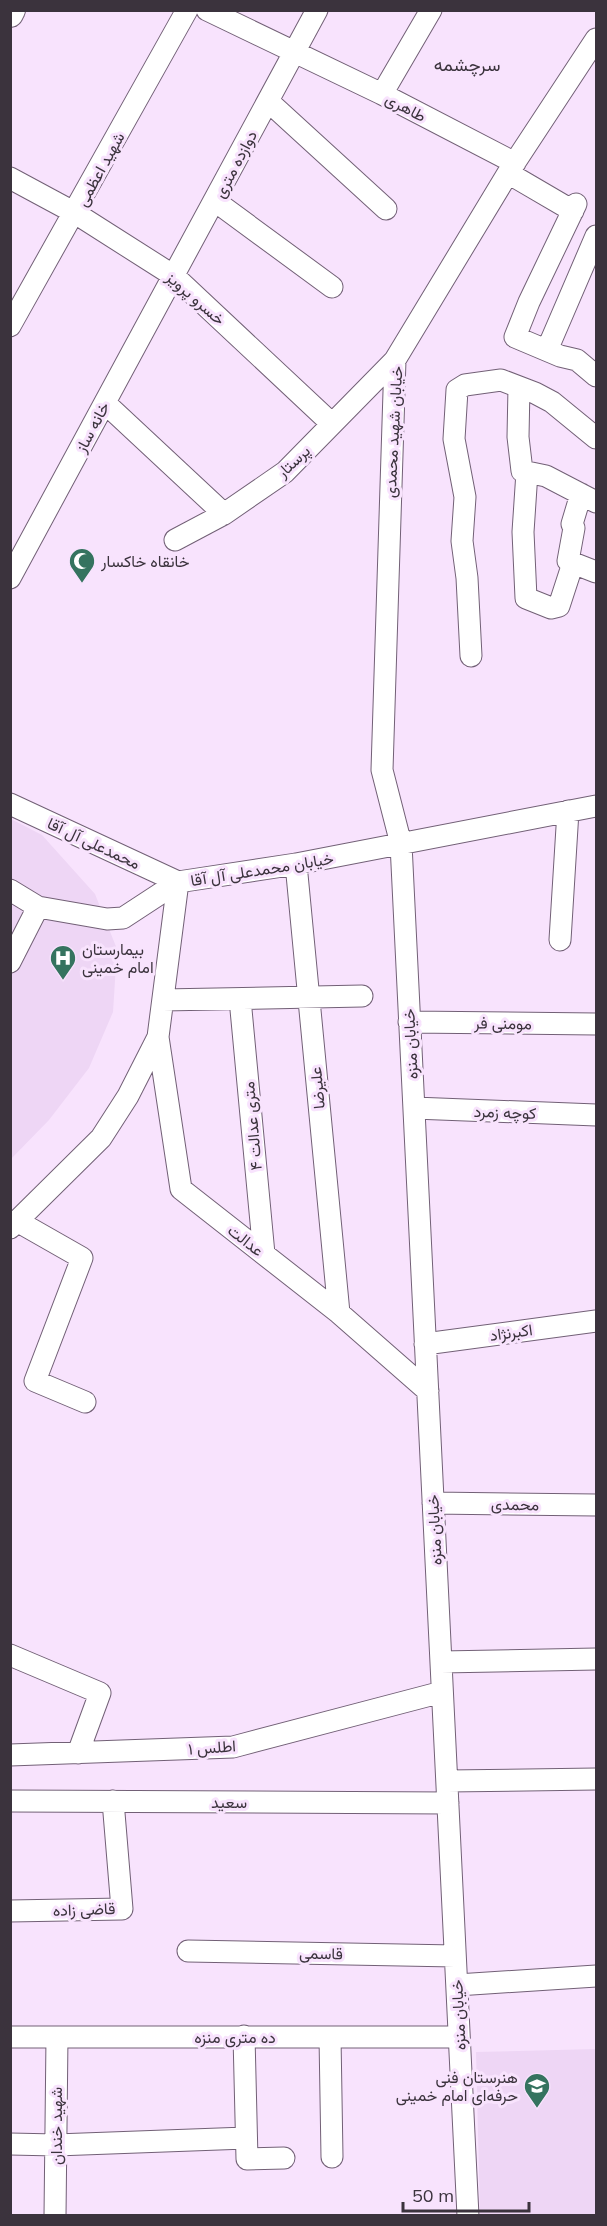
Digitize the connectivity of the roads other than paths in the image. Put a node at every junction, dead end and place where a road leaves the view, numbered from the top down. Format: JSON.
{"nodes":[{"id":1,"x":188,"y":10,"type":"edge"},
{"id":2,"x":207,"y":10,"type":"edge"},
{"id":3,"x":317,"y":10,"type":"edge"},
{"id":4,"x":431,"y":10,"type":"edge"},
{"id":5,"x":597,"y":39,"type":"edge"},
{"id":6,"x":295,"y":52,"type":"junction"},
{"id":7,"x":382,"y":94,"type":"junction"},
{"id":8,"x":268,"y":102,"type":"junction"},
{"id":9,"x":511,"y":168,"type":"junction"},
{"id":10,"x":10,"y":178,"type":"edge"},
{"id":11,"x":215,"y":201,"type":"junction"},
{"id":12,"x":386,"y":209,"type":"dead end"},
{"id":13,"x":75,"y":213,"type":"junction"},
{"id":14,"x":597,"y":236,"type":"edge"},
{"id":15,"x":174,"y":276,"type":"junction"},
{"id":16,"x":332,"y":287,"type":"dead end"},
{"id":17,"x":10,"y":326,"type":"edge"},
{"id":18,"x":547,"y":350,"type":"junction"},
{"id":19,"x":396,"y":360,"type":"junction"},
{"id":20,"x":597,"y":376,"type":"edge"},
{"id":21,"x":519,"y":387,"type":"junction"},
{"id":22,"x":105,"y":403,"type":"junction"},
{"id":23,"x":332,"y":424,"type":"junction"},
{"id":24,"x":597,"y":438,"type":"edge"},
{"id":25,"x":527,"y":472,"type":"junction"},
{"id":26,"x":589,"y":498,"type":"edge"},
{"id":27,"x":224,"y":514,"type":"junction"},
{"id":28,"x":174,"y":540,"type":"dead end"},
{"id":29,"x":16,"y":553,"type":"edge"},
{"id":30,"x":573,"y":563,"type":"junction"},
{"id":31,"x":597,"y":572,"type":"edge"},
{"id":32,"x":10,"y":578,"type":"edge"},
{"id":33,"x":471,"y":656,"type":"dead end"},
{"id":34,"x":10,"y":804,"type":"edge"},
{"id":35,"x":597,"y":806,"type":"edge"},
{"id":36,"x":568,"y":811,"type":"junction"},
{"id":37,"x":400,"y":844,"type":"junction"},
{"id":38,"x":296,"y":864,"type":"junction"},
{"id":39,"x":178,"y":882,"type":"junction"},
{"id":40,"x":10,"y":890,"type":"edge"},
{"id":41,"x":38,"y":907,"type":"junction"},
{"id":42,"x":560,"y":940,"type":"dead end"},
{"id":43,"x":10,"y":962,"type":"edge"},
{"id":44,"x":362,"y":996,"type":"dead end"},
{"id":45,"x":309,"y":998,"type":"junction"},
{"id":46,"x":240,"y":999,"type":"junction"},
{"id":47,"x":163,"y":1000,"type":"junction"},
{"id":48,"x":409,"y":1022,"type":"junction"},
{"id":49,"x":597,"y":1024,"type":"edge"},
{"id":50,"x":158,"y":1037,"type":"junction"},
{"id":51,"x":414,"y":1108,"type":"junction"},
{"id":52,"x":597,"y":1115,"type":"edge"},
{"id":53,"x":14,"y":1224,"type":"edge"},
{"id":54,"x":264,"y":1254,"type":"junction"},
{"id":55,"x":339,"y":1313,"type":"junction"},
{"id":56,"x":597,"y":1321,"type":"edge"},
{"id":57,"x":425,"y":1344,"type":"junction"},
{"id":58,"x":428,"y":1391,"type":"junction"},
{"id":59,"x":85,"y":1402,"type":"dead end"},
{"id":60,"x":433,"y":1503,"type":"junction"},
{"id":61,"x":597,"y":1505,"type":"edge"},
{"id":62,"x":10,"y":1655,"type":"edge"},
{"id":63,"x":597,"y":1659,"type":"edge"},
{"id":64,"x":441,"y":1662,"type":"junction"},
{"id":65,"x":442,"y":1692,"type":"junction"},
{"id":66,"x":78,"y":1753,"type":"junction"},
{"id":67,"x":10,"y":1755,"type":"edge"},
{"id":68,"x":597,"y":1779,"type":"edge"},
{"id":69,"x":447,"y":1781,"type":"junction"},
{"id":70,"x":10,"y":1801,"type":"edge"},
{"id":71,"x":113,"y":1801,"type":"junction"},
{"id":72,"x":448,"y":1803,"type":"junction"},
{"id":73,"x":10,"y":1911,"type":"edge"},
{"id":74,"x":188,"y":1951,"type":"dead end"},
{"id":75,"x":455,"y":1956,"type":"junction"},
{"id":76,"x":597,"y":1976,"type":"edge"},
{"id":77,"x":457,"y":1985,"type":"junction"},
{"id":78,"x":10,"y":2037,"type":"edge"},
{"id":79,"x":57,"y":2037,"type":"junction"},
{"id":80,"x":244,"y":2037,"type":"junction"},
{"id":81,"x":330,"y":2037,"type":"junction"},
{"id":82,"x":459,"y":2037,"type":"junction"},
{"id":83,"x":246,"y":2138,"type":"junction"},
{"id":84,"x":10,"y":2144,"type":"edge"},
{"id":85,"x":56,"y":2145,"type":"junction"},
{"id":86,"x":332,"y":2157,"type":"dead end"},
{"id":87,"x":284,"y":2158,"type":"dead end"},
{"id":88,"x":56,"y":2216,"type":"edge"},
{"id":89,"x":468,"y":2216,"type":"edge"}],
"edges":[{"from":1,"to":13,"type":"street","name":"شهید اعظمی"},
{"from":2,"to":6,"type":"street","name":"طاهری"},
{"from":3,"to":6,"type":"street","name":"دوازده متری"},
{"from":4,"to":7,"type":"street"},
{"from":5,"to":9,"type":"street","name":"خیابان شهید محمدی"},
{"from":6,"to":7,"type":"street","name":"طاهری"},
{"from":6,"to":8,"type":"street","name":"دوازده متری"},
{"from":7,"to":9,"type":"street","name":"طاهری"},
{"from":8,"to":11,"type":"street","name":"دوازده متری"},
{"from":8,"to":12,"type":"street"},
{"from":9,"to":18,"type":"street","name":"طاهری"},
{"from":9,"to":19,"type":"street","name":"خیابان شهید محمدی"},
{"from":10,"to":13,"type":"street","name":"خسرو پرویز"},
{"from":11,"to":15,"type":"street","name":"دوازده متری"},
{"from":11,"to":16,"type":"street"},
{"from":13,"to":15,"type":"street","name":"خسرو پرویز"},
{"from":13,"to":17,"type":"street","name":"شهید اعظمی"},
{"from":14,"to":18,"type":"street"},
{"from":15,"to":22,"type":"street","name":"خانه ساز"},
{"from":15,"to":23,"type":"street","name":"خسرو پرویز"},
{"from":18,"to":20,"type":"street"},
{"from":19,"to":23,"type":"street","name":"پرستار"},
{"from":19,"to":37,"type":"street","name":"خیابان شهید محمدی"},
{"from":21,"to":24,"type":"street"},
{"from":21,"to":25,"type":"street"},
{"from":21,"to":33,"type":"street"},
{"from":22,"to":27,"type":"street"},
{"from":22,"to":29,"type":"street","name":"خانه ساز"},
{"from":23,"to":27,"type":"street","name":"پرستار"},
{"from":25,"to":26,"type":"street"},
{"from":25,"to":30,"type":"street"},
{"from":26,"to":30,"type":"street"},
{"from":27,"to":28,"type":"street","name":"پرستار"},
{"from":29,"to":32,"type":"street","name":"خانه ساز"},
{"from":30,"to":31,"type":"street"},
{"from":34,"to":39,"type":"street","name":"محمدعلی آل آقا"},
{"from":35,"to":36,"type":"street","name":"خیابان محمدعلی آل آقا"},
{"from":36,"to":37,"type":"street","name":"خیابان محمدعلی آل آقا"},
{"from":36,"to":42,"type":"street"},
{"from":37,"to":38,"type":"street","name":"خیابان محمدعلی آل آقا"},
{"from":37,"to":48,"type":"street","name":"خیابان منزه"},
{"from":38,"to":39,"type":"street","name":"خیابان محمدعلی آل آقا"},
{"from":38,"to":45,"type":"street","name":"علیرضا"},
{"from":39,"to":41,"type":"street"},
{"from":39,"to":47,"type":"street","name":"خیابان محمدعلی آل آقا"},
{"from":40,"to":41,"type":"street"},
{"from":41,"to":43,"type":"street"},
{"from":44,"to":45,"type":"street"},
{"from":45,"to":46,"type":"street"},
{"from":45,"to":55,"type":"street","name":"علیرضا"},
{"from":46,"to":47,"type":"street"},
{"from":46,"to":54,"type":"street","name":"۴ متری عدالت"},
{"from":47,"to":50,"type":"street","name":"خیابان محمدعلی آل آقا"},
{"from":48,"to":49,"type":"street","name":"مومنی فر"},
{"from":48,"to":51,"type":"street","name":"خیابان منزه"},
{"from":50,"to":53,"type":"street","name":"خیابان محمدعلی آل آقا"},
{"from":50,"to":54,"type":"street","name":"عدالت"},
{"from":51,"to":52,"type":"street","name":"کوچه زمرد"},
{"from":51,"to":57,"type":"street","name":"خیابان منزه"},
{"from":53,"to":59,"type":"street"},
{"from":54,"to":55,"type":"street","name":"عدالت"},
{"from":55,"to":58,"type":"street","name":"عدالت"},
{"from":56,"to":57,"type":"street","name":"اکبرنژاد"},
{"from":57,"to":58,"type":"street","name":"خیابان منزه"},
{"from":58,"to":60,"type":"street","name":"خیابان منزه"},
{"from":60,"to":61,"type":"street","name":"محمدی"},
{"from":60,"to":64,"type":"street","name":"خیابان منزه"},
{"from":62,"to":66,"type":"street"},
{"from":63,"to":64,"type":"street"},
{"from":64,"to":65,"type":"street","name":"خیابان منزه"},
{"from":65,"to":66,"type":"street","name":"اطلس ۱"},
{"from":65,"to":69,"type":"street","name":"خیابان منزه"},
{"from":66,"to":67,"type":"street","name":"اطلس ۱"},
{"from":68,"to":69,"type":"street"},
{"from":69,"to":72,"type":"street","name":"خیابان منزه"},
{"from":70,"to":71,"type":"street","name":"سعید"},
{"from":71,"to":72,"type":"street","name":"سعید"},
{"from":71,"to":73,"type":"street","name":"قاضی زاده"},
{"from":72,"to":75,"type":"street","name":"خیابان منزه"},
{"from":74,"to":75,"type":"street","name":"قاسمی"},
{"from":75,"to":77,"type":"street","name":"خیابان منزه"},
{"from":76,"to":77,"type":"street"},
{"from":77,"to":82,"type":"street","name":"خیابان منزه"},
{"from":78,"to":79,"type":"street","name":"ده متری منزه"},
{"from":79,"to":80,"type":"street","name":"ده متری منزه"},
{"from":79,"to":85,"type":"street","name":"شهید خندان"},
{"from":80,"to":81,"type":"street","name":"ده متری منزه"},
{"from":80,"to":83,"type":"street"},
{"from":81,"to":82,"type":"street","name":"ده متری منزه"},
{"from":81,"to":86,"type":"street"},
{"from":82,"to":89,"type":"street","name":"خیابان منزه"},
{"from":83,"to":85,"type":"street"},
{"from":83,"to":87,"type":"street"},
{"from":84,"to":85,"type":"street"},
{"from":85,"to":88,"type":"street","name":"شهید خندان"}]}
